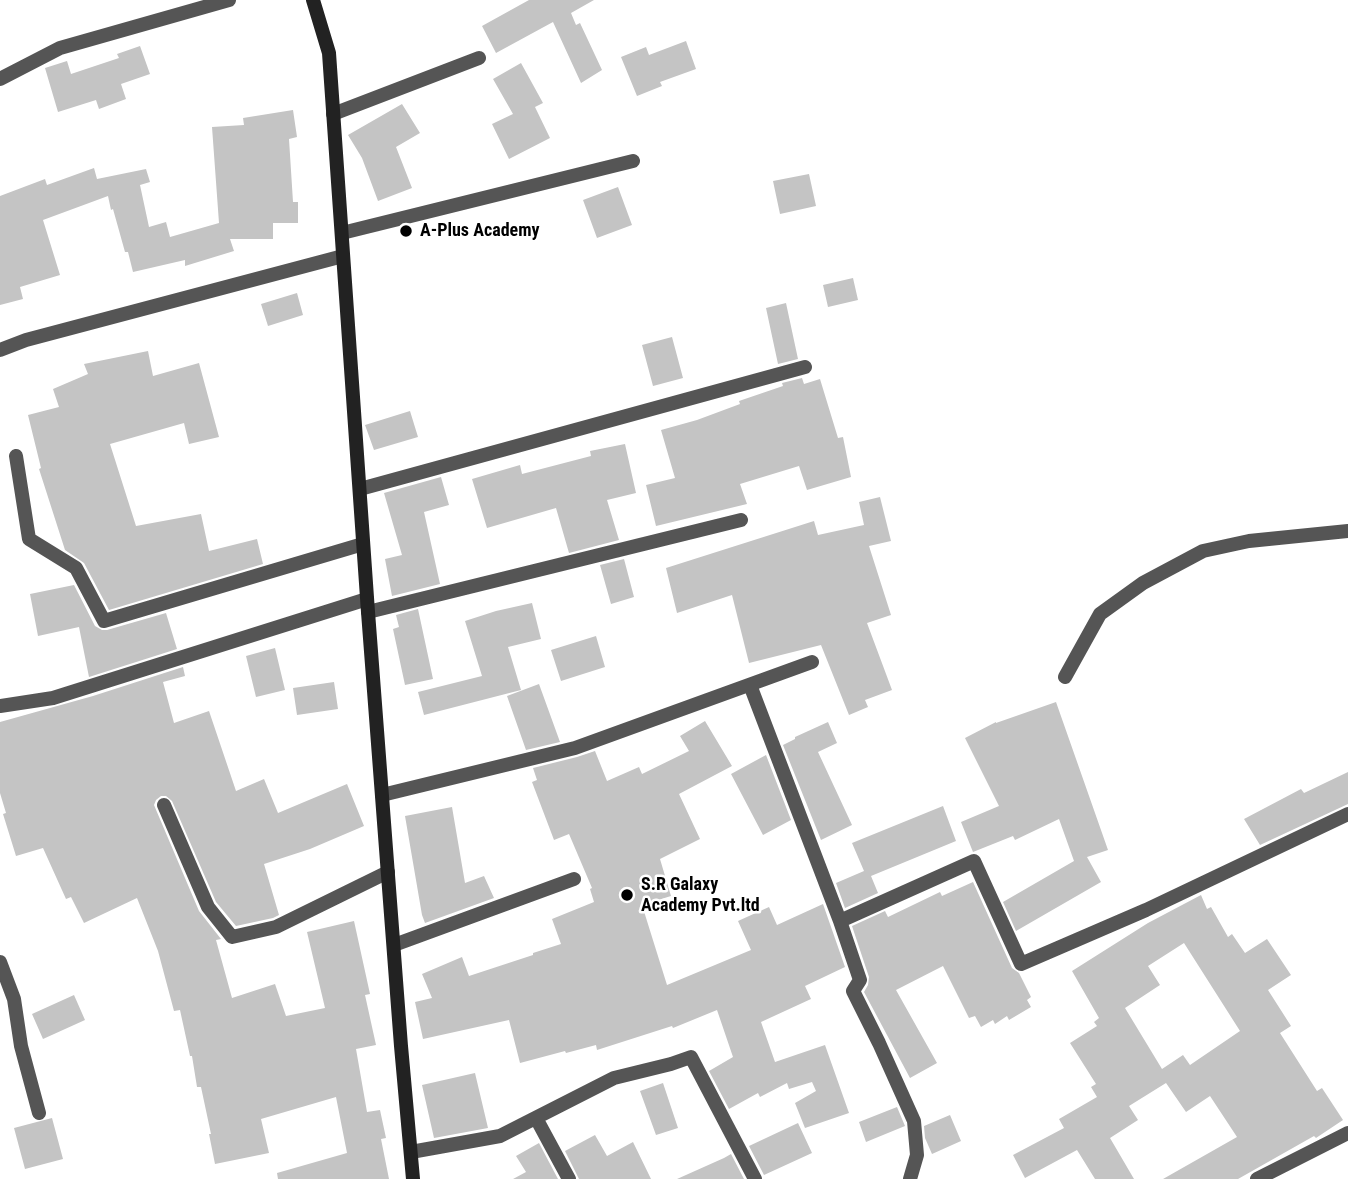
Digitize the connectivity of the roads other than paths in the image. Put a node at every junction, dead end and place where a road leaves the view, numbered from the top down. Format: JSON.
{"nodes":[{"id":1,"x":229,"y":0,"type":"edge"},
{"id":2,"x":313,"y":0,"type":"edge"},
{"id":3,"x":480,"y":58,"type":"dead end"},
{"id":4,"x":0,"y":79,"type":"edge"},
{"id":5,"x":333,"y":114,"type":"junction"},
{"id":6,"x":633,"y":161,"type":"dead end"},
{"id":7,"x":342,"y":233,"type":"junction"},
{"id":8,"x":343,"y":256,"type":"junction"},
{"id":9,"x":0,"y":350,"type":"edge"},
{"id":10,"x":805,"y":367,"type":"dead end"},
{"id":11,"x":16,"y":456,"type":"dead end"},
{"id":12,"x":360,"y":489,"type":"junction"},
{"id":13,"x":741,"y":520,"type":"dead end"},
{"id":14,"x":1348,"y":531,"type":"edge"},
{"id":15,"x":363,"y":544,"type":"junction"},
{"id":16,"x":368,"y":606,"type":"junction"},
{"id":17,"x":812,"y":662,"type":"dead end"},
{"id":18,"x":1065,"y":677,"type":"dead end"},
{"id":19,"x":750,"y":685,"type":"junction"},
{"id":20,"x":0,"y":706,"type":"edge"},
{"id":21,"x":382,"y":795,"type":"junction"},
{"id":22,"x":164,"y":805,"type":"dead end"},
{"id":23,"x":1348,"y":814,"type":"edge"},
{"id":24,"x":388,"y":872,"type":"junction"},
{"id":25,"x":574,"y":879,"type":"dead end"},
{"id":26,"x":840,"y":921,"type":"junction"},
{"id":27,"x":394,"y":945,"type":"junction"},
{"id":28,"x":0,"y":962,"type":"edge"},
{"id":29,"x":39,"y":1113,"type":"dead end"},
{"id":30,"x":536,"y":1118,"type":"junction"},
{"id":31,"x":1348,"y":1133,"type":"edge"},
{"id":32,"x":411,"y":1153,"type":"junction"},
{"id":33,"x":413,"y":1179,"type":"edge"},
{"id":34,"x":569,"y":1179,"type":"edge"},
{"id":35,"x":755,"y":1179,"type":"edge"},
{"id":36,"x":910,"y":1179,"type":"edge"},
{"id":37,"x":1256,"y":1179,"type":"edge"}],
"edges":[{"from":1,"to":4,"type":"street"},
{"from":2,"to":5,"type":"street"},
{"from":3,"to":5,"type":"street"},
{"from":5,"to":7,"type":"street"},
{"from":6,"to":7,"type":"street"},
{"from":7,"to":8,"type":"street"},
{"from":8,"to":9,"type":"street"},
{"from":8,"to":12,"type":"street"},
{"from":10,"to":12,"type":"street"},
{"from":11,"to":15,"type":"street"},
{"from":12,"to":15,"type":"street"},
{"from":13,"to":16,"type":"street"},
{"from":14,"to":18,"type":"street"},
{"from":15,"to":16,"type":"street"},
{"from":16,"to":20,"type":"street"},
{"from":16,"to":21,"type":"street"},
{"from":17,"to":19,"type":"street"},
{"from":19,"to":21,"type":"street"},
{"from":19,"to":26,"type":"street"},
{"from":21,"to":24,"type":"street"},
{"from":22,"to":24,"type":"street"},
{"from":23,"to":26,"type":"street"},
{"from":24,"to":27,"type":"street"},
{"from":25,"to":27,"type":"street"},
{"from":26,"to":36,"type":"street"},
{"from":27,"to":32,"type":"street"},
{"from":28,"to":29,"type":"street"},
{"from":30,"to":32,"type":"street"},
{"from":30,"to":34,"type":"street"},
{"from":30,"to":35,"type":"street"},
{"from":31,"to":37,"type":"street"},
{"from":32,"to":33,"type":"street"}]}
